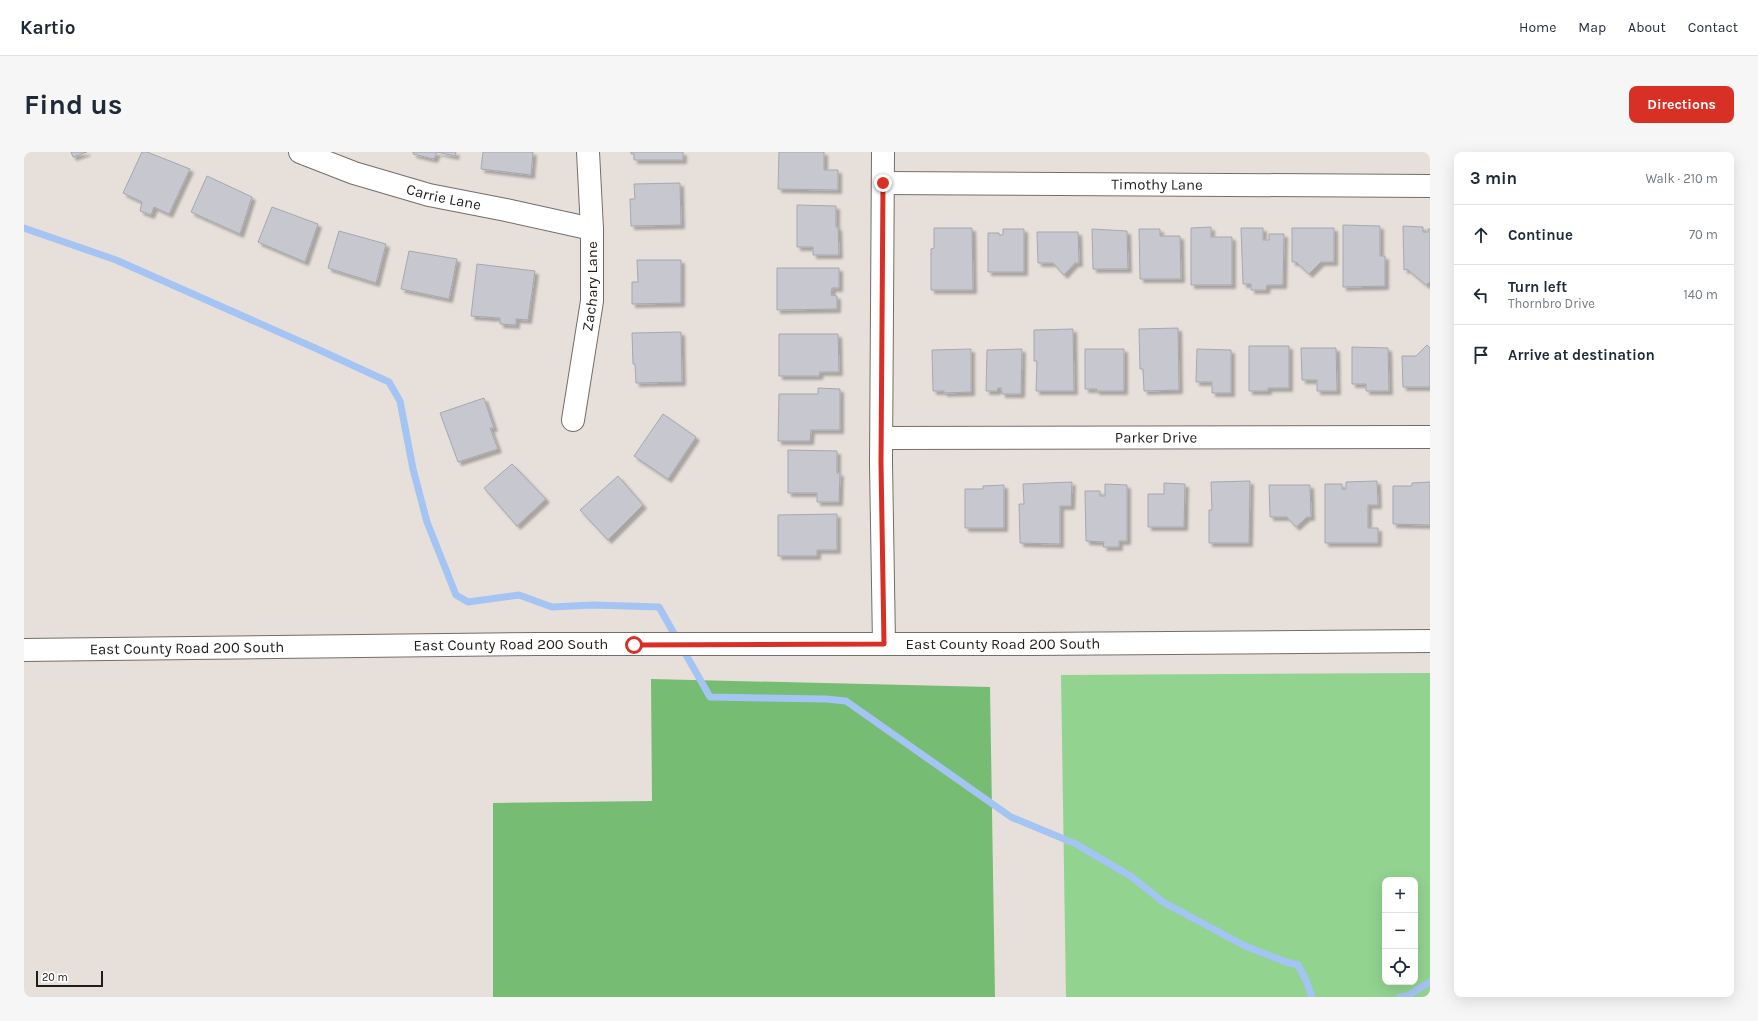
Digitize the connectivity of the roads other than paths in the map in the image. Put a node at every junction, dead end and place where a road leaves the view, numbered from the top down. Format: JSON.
{"nodes":[{"id":1,"x":300,"y":152,"type":"edge"},
{"id":2,"x":588,"y":152,"type":"edge"},
{"id":3,"x":884,"y":152,"type":"edge"},
{"id":4,"x":883,"y":183,"type":"junction"},
{"id":5,"x":1430,"y":186,"type":"edge"},
{"id":6,"x":592,"y":229,"type":"junction"},
{"id":7,"x":573,"y":420,"type":"dead end"},
{"id":8,"x":1430,"y":437,"type":"edge"},
{"id":9,"x":882,"y":438,"type":"junction"},
{"id":10,"x":1430,"y":641,"type":"edge"},
{"id":11,"x":884,"y":644,"type":"junction"},
{"id":12,"x":24,"y":650,"type":"edge"}],
"edges":[{"from":1,"to":6,"type":"street","name":"Carrie Lane"},
{"from":2,"to":6,"type":"street","name":"Zachary Lane"},
{"from":3,"to":4,"type":"street"},
{"from":4,"to":5,"type":"street","name":"Timothy Lane"},
{"from":4,"to":9,"type":"street"},
{"from":6,"to":7,"type":"street","name":"Zachary Lane"},
{"from":8,"to":9,"type":"street","name":"Parker Drive"},
{"from":9,"to":11,"type":"street"},
{"from":10,"to":11,"type":"street","name":"East County Road 200 South"},
{"from":11,"to":12,"type":"street","name":"East County Road 200 South"}]}
